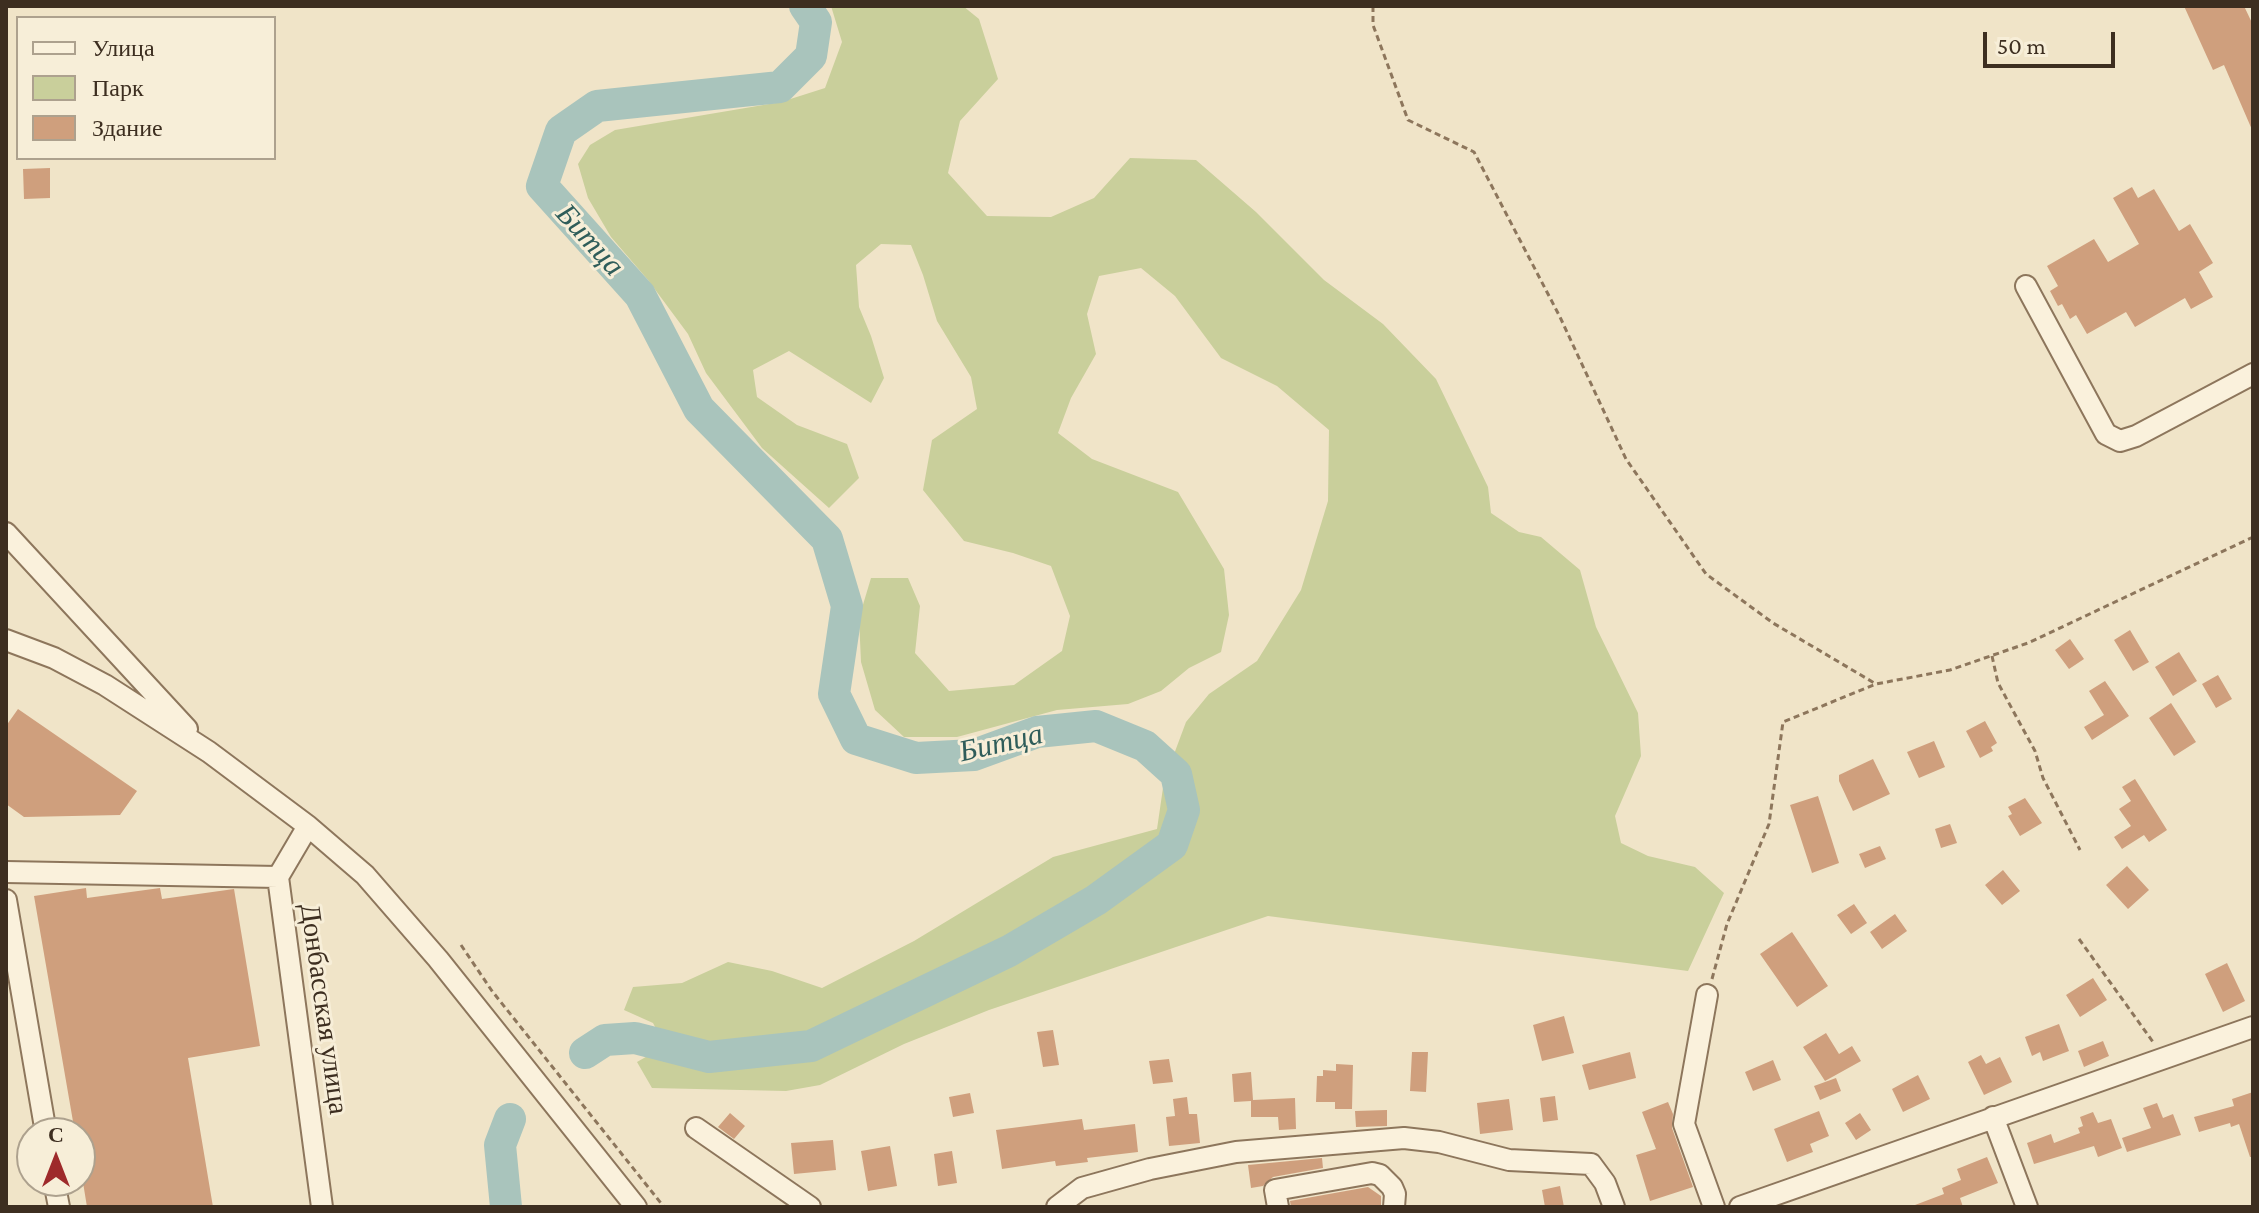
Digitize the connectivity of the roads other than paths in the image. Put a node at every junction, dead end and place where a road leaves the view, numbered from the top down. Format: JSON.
{"nodes":[{"id":1,"x":2026,"y":286,"type":"dead end"},
{"id":2,"x":2253,"y":374,"type":"edge"},
{"id":3,"x":6,"y":533,"type":"edge"},
{"id":4,"x":6,"y":640,"type":"edge"},
{"id":5,"x":209,"y":752,"type":"junction"},
{"id":6,"x":308,"y":826,"type":"junction"},
{"id":7,"x":6,"y":872,"type":"edge"},
{"id":8,"x":278,"y":877,"type":"junction"},
{"id":9,"x":6,"y":900,"type":"edge"},
{"id":10,"x":1707,"y":995,"type":"road end"},
{"id":11,"x":2253,"y":1027,"type":"edge"},
{"id":12,"x":43,"y":1117,"type":"edge"},
{"id":13,"x":1993,"y":1117,"type":"junction"},
{"id":14,"x":696,"y":1128,"type":"dead end"},
{"id":15,"x":322,"y":1207,"type":"edge"},
{"id":16,"x":636,"y":1207,"type":"edge"},
{"id":17,"x":810,"y":1207,"type":"edge"},
{"id":18,"x":1057,"y":1207,"type":"edge"},
{"id":19,"x":1278,"y":1207,"type":"edge"},
{"id":20,"x":1394,"y":1207,"type":"edge"},
{"id":21,"x":1614,"y":1207,"type":"edge"},
{"id":22,"x":1714,"y":1207,"type":"edge"},
{"id":23,"x":1740,"y":1207,"type":"edge"},
{"id":24,"x":2027,"y":1207,"type":"edge"}],
"edges":[{"from":1,"to":2,"type":"street"},
{"from":3,"to":5,"type":"street"},
{"from":4,"to":5,"type":"street"},
{"from":5,"to":6,"type":"street"},
{"from":6,"to":8,"type":"street","name":"Донбасская улица"},
{"from":6,"to":16,"type":"street"},
{"from":7,"to":8,"type":"street"},
{"from":8,"to":15,"type":"street","name":"Донбасская улица"},
{"from":9,"to":12,"type":"street"},
{"from":10,"to":22,"type":"street"},
{"from":11,"to":13,"type":"street"},
{"from":13,"to":23,"type":"street"},
{"from":13,"to":24,"type":"street"},
{"from":14,"to":17,"type":"street"},
{"from":18,"to":21,"type":"street"},
{"from":19,"to":20,"type":"street"}]}
